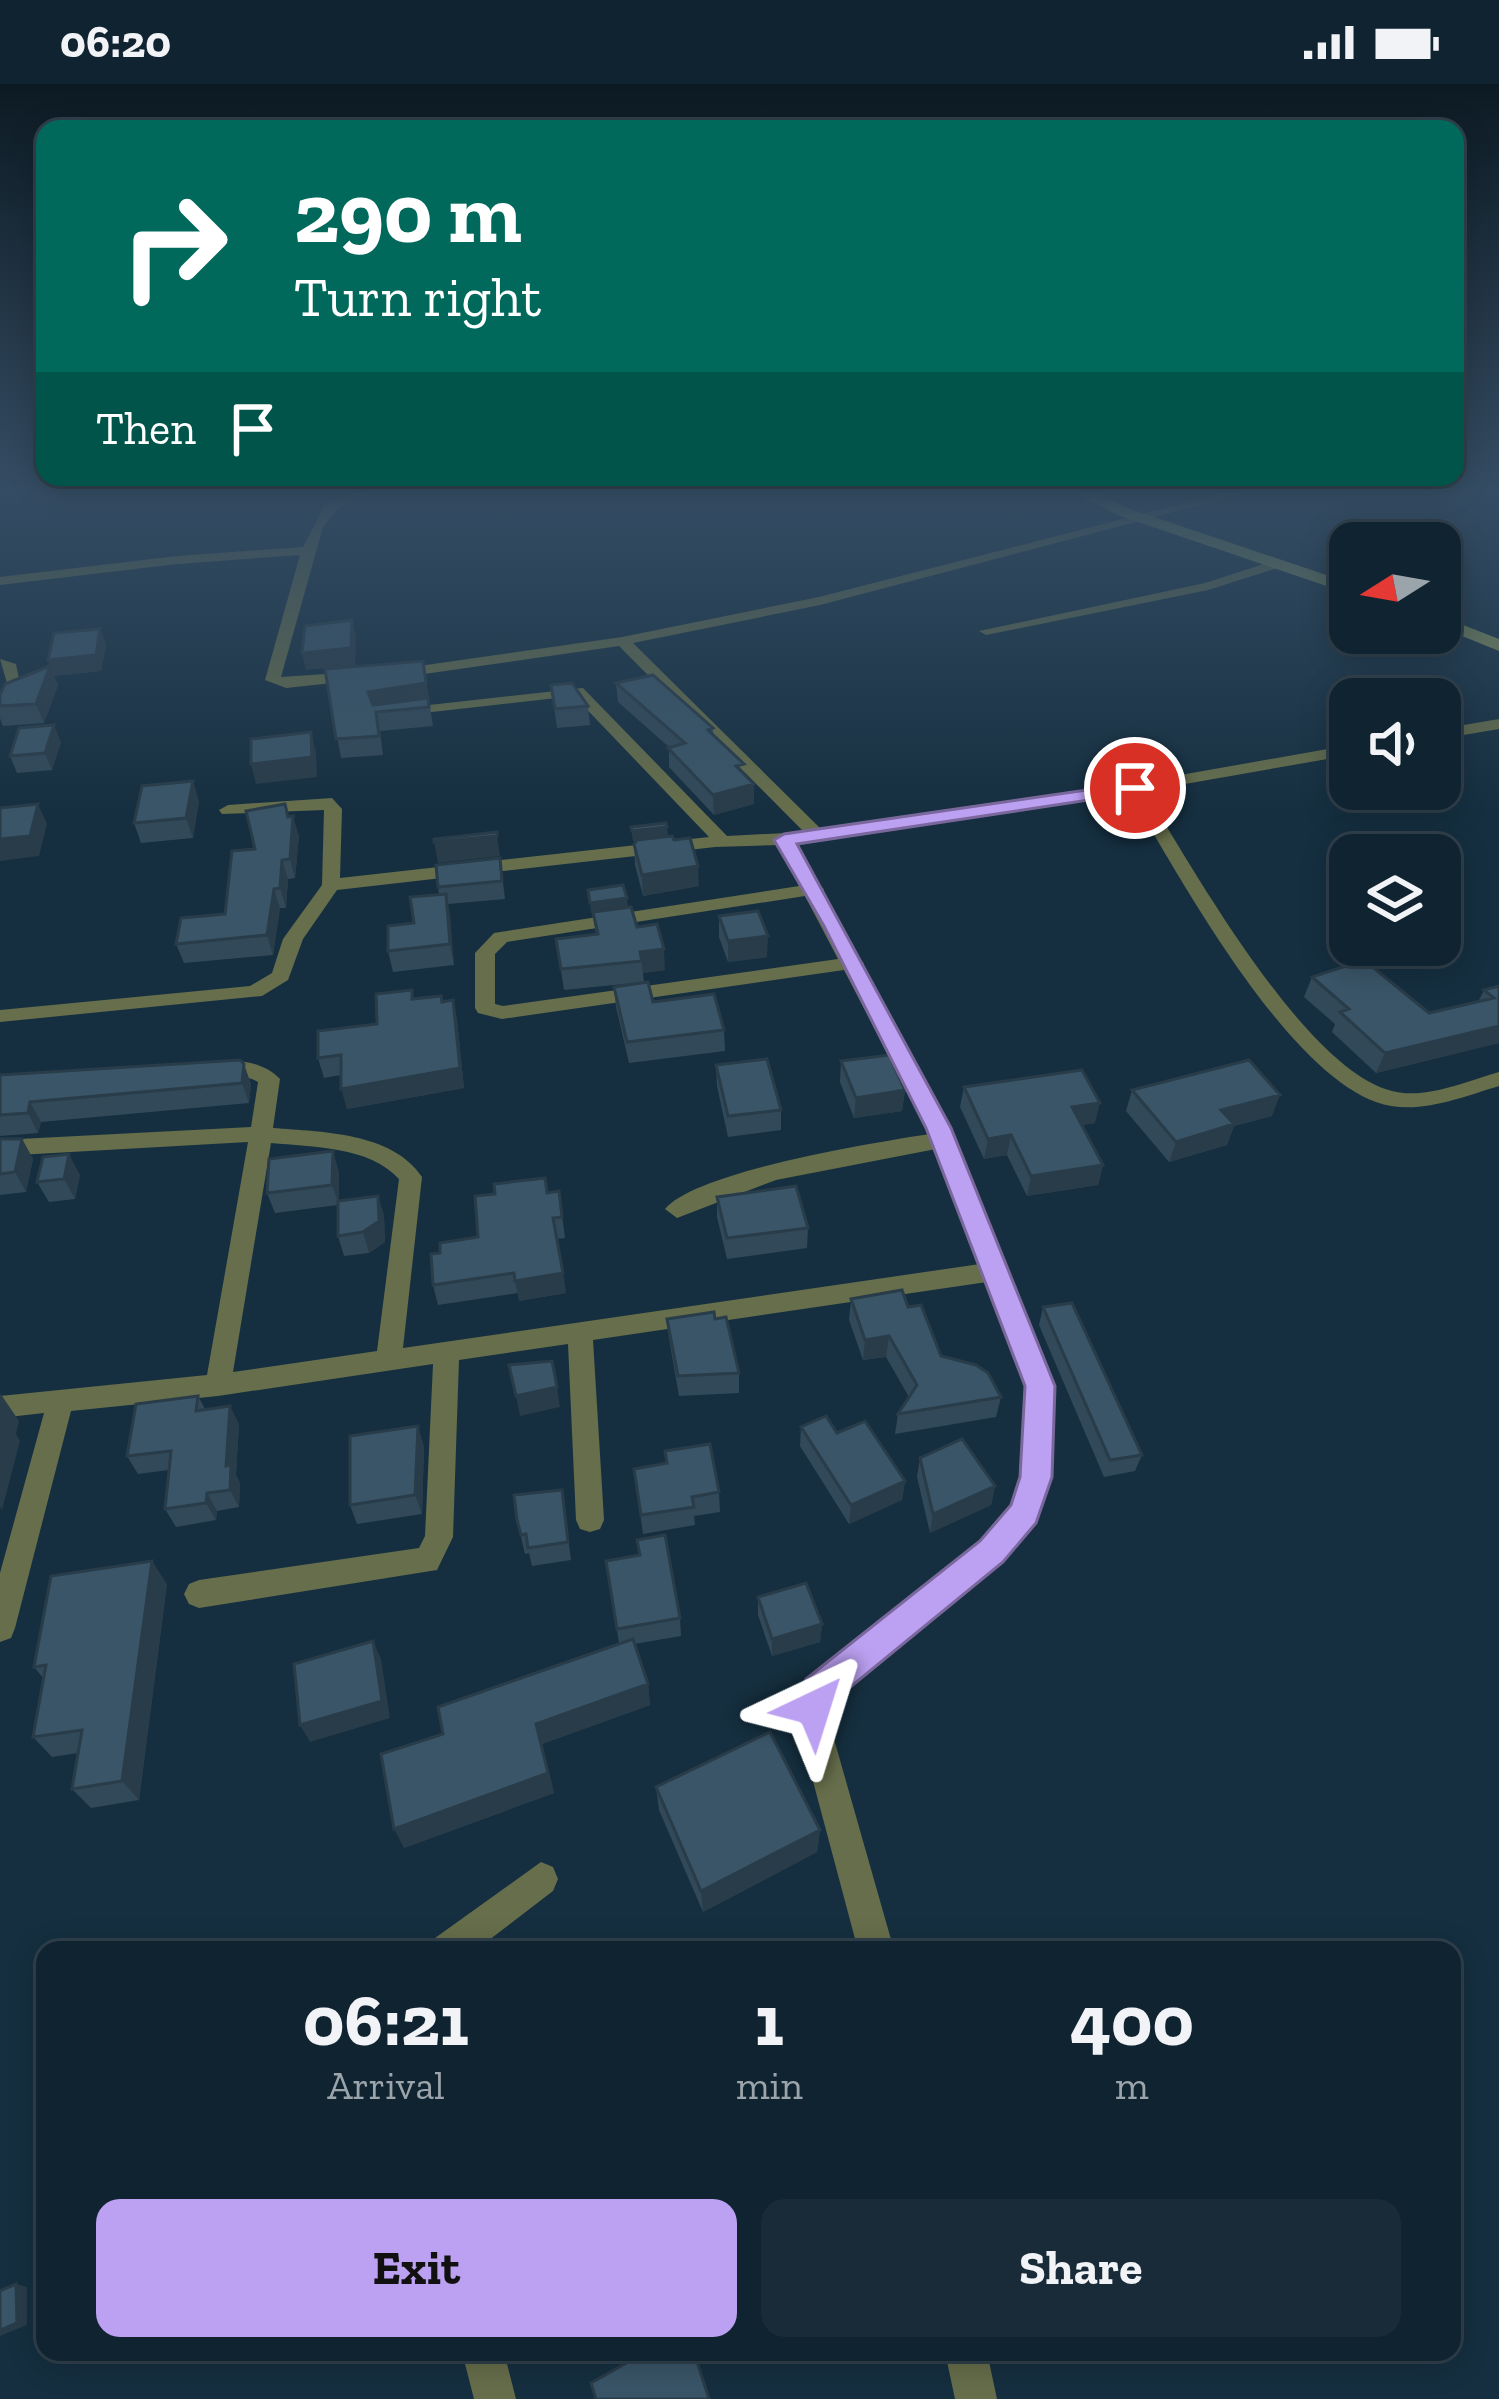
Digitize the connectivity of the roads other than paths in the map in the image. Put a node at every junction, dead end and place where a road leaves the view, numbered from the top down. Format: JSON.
{"nodes":[{"id":1,"x":294,"y":597,"type":"edge"},
{"id":2,"x":839,"y":597,"type":"edge"},
{"id":3,"x":1154,"y":597,"type":"edge"},
{"id":4,"x":1461,"y":630,"type":"edge"},
{"id":5,"x":986,"y":631,"type":"dead end"},
{"id":6,"x":622,"y":641,"type":"junction"},
{"id":7,"x":1499,"y":646,"type":"edge"},
{"id":8,"x":0,"y":663,"type":"edge"},
{"id":9,"x":17,"y":690,"type":"edge"},
{"id":10,"x":382,"y":716,"type":"edge"},
{"id":11,"x":1499,"y":724,"type":"edge"},
{"id":12,"x":1461,"y":730,"type":"edge"},
{"id":13,"x":1329,"y":754,"type":"edge"},
{"id":14,"x":1135,"y":788,"type":"junction"},
{"id":15,"x":228,"y":810,"type":"dead end"},
{"id":16,"x":818,"y":837,"type":"junction"},
{"id":17,"x":784,"y":840,"type":"junction"},
{"id":18,"x":715,"y":842,"type":"junction"},
{"id":19,"x":331,"y":885,"type":"junction"},
{"id":20,"x":815,"y":889,"type":"junction"},
{"id":21,"x":854,"y":963,"type":"junction"},
{"id":22,"x":0,"y":1016,"type":"edge"},
{"id":23,"x":181,"y":1072,"type":"edge"},
{"id":24,"x":1499,"y":1078,"type":"edge"},
{"id":25,"x":261,"y":1134,"type":"junction"},
{"id":26,"x":944,"y":1140,"type":"junction"},
{"id":27,"x":0,"y":1148,"type":"edge"},
{"id":28,"x":677,"y":1209,"type":"dead end"},
{"id":29,"x":997,"y":1271,"type":"junction"},
{"id":30,"x":580,"y":1331,"type":"junction"},
{"id":31,"x":446,"y":1351,"type":"junction"},
{"id":32,"x":388,"y":1359,"type":"junction"},
{"id":33,"x":218,"y":1385,"type":"junction"},
{"id":34,"x":60,"y":1403,"type":"junction"},
{"id":35,"x":0,"y":1407,"type":"edge"},
{"id":36,"x":590,"y":1520,"type":"dead end"},
{"id":37,"x":199,"y":1594,"type":"dead end"},
{"id":38,"x":0,"y":1628,"type":"edge"},
{"id":39,"x":541,"y":1879,"type":"dead end"},
{"id":40,"x":458,"y":1941,"type":"edge"},
{"id":41,"x":874,"y":1941,"type":"edge"},
{"id":42,"x":485,"y":2361,"type":"edge"},
{"id":43,"x":968,"y":2361,"type":"edge"},
{"id":44,"x":494,"y":2399,"type":"edge"},
{"id":45,"x":976,"y":2399,"type":"edge"}],
"edges":[{"from":1,"to":6,"type":"street"},
{"from":2,"to":6,"type":"street"},
{"from":3,"to":5,"type":"street"},
{"from":4,"to":7,"type":"main road"},
{"from":6,"to":16,"type":"street"},
{"from":8,"to":9,"type":"street"},
{"from":10,"to":18,"type":"street"},
{"from":11,"to":12,"type":"street"},
{"from":13,"to":14,"type":"street"},
{"from":14,"to":16,"type":"street"},
{"from":14,"to":24,"type":"street"},
{"from":15,"to":19,"type":"street"},
{"from":16,"to":17,"type":"street"},
{"from":17,"to":18,"type":"street"},
{"from":17,"to":20,"type":"street"},
{"from":18,"to":19,"type":"street"},
{"from":19,"to":22,"type":"street"},
{"from":20,"to":21,"type":"street"},
{"from":20,"to":21,"type":"street"},
{"from":21,"to":26,"type":"street"},
{"from":23,"to":25,"type":"street"},
{"from":25,"to":27,"type":"street"},
{"from":25,"to":32,"type":"street"},
{"from":25,"to":33,"type":"street"},
{"from":26,"to":28,"type":"street"},
{"from":26,"to":29,"type":"street"},
{"from":29,"to":30,"type":"street"},
{"from":29,"to":41,"type":"street"},
{"from":30,"to":31,"type":"street"},
{"from":30,"to":36,"type":"street"},
{"from":31,"to":32,"type":"street"},
{"from":31,"to":37,"type":"street"},
{"from":32,"to":33,"type":"street"},
{"from":33,"to":34,"type":"street"},
{"from":34,"to":35,"type":"street"},
{"from":34,"to":38,"type":"street"},
{"from":39,"to":40,"type":"street"},
{"from":42,"to":44,"type":"street"},
{"from":43,"to":45,"type":"street"}]}
